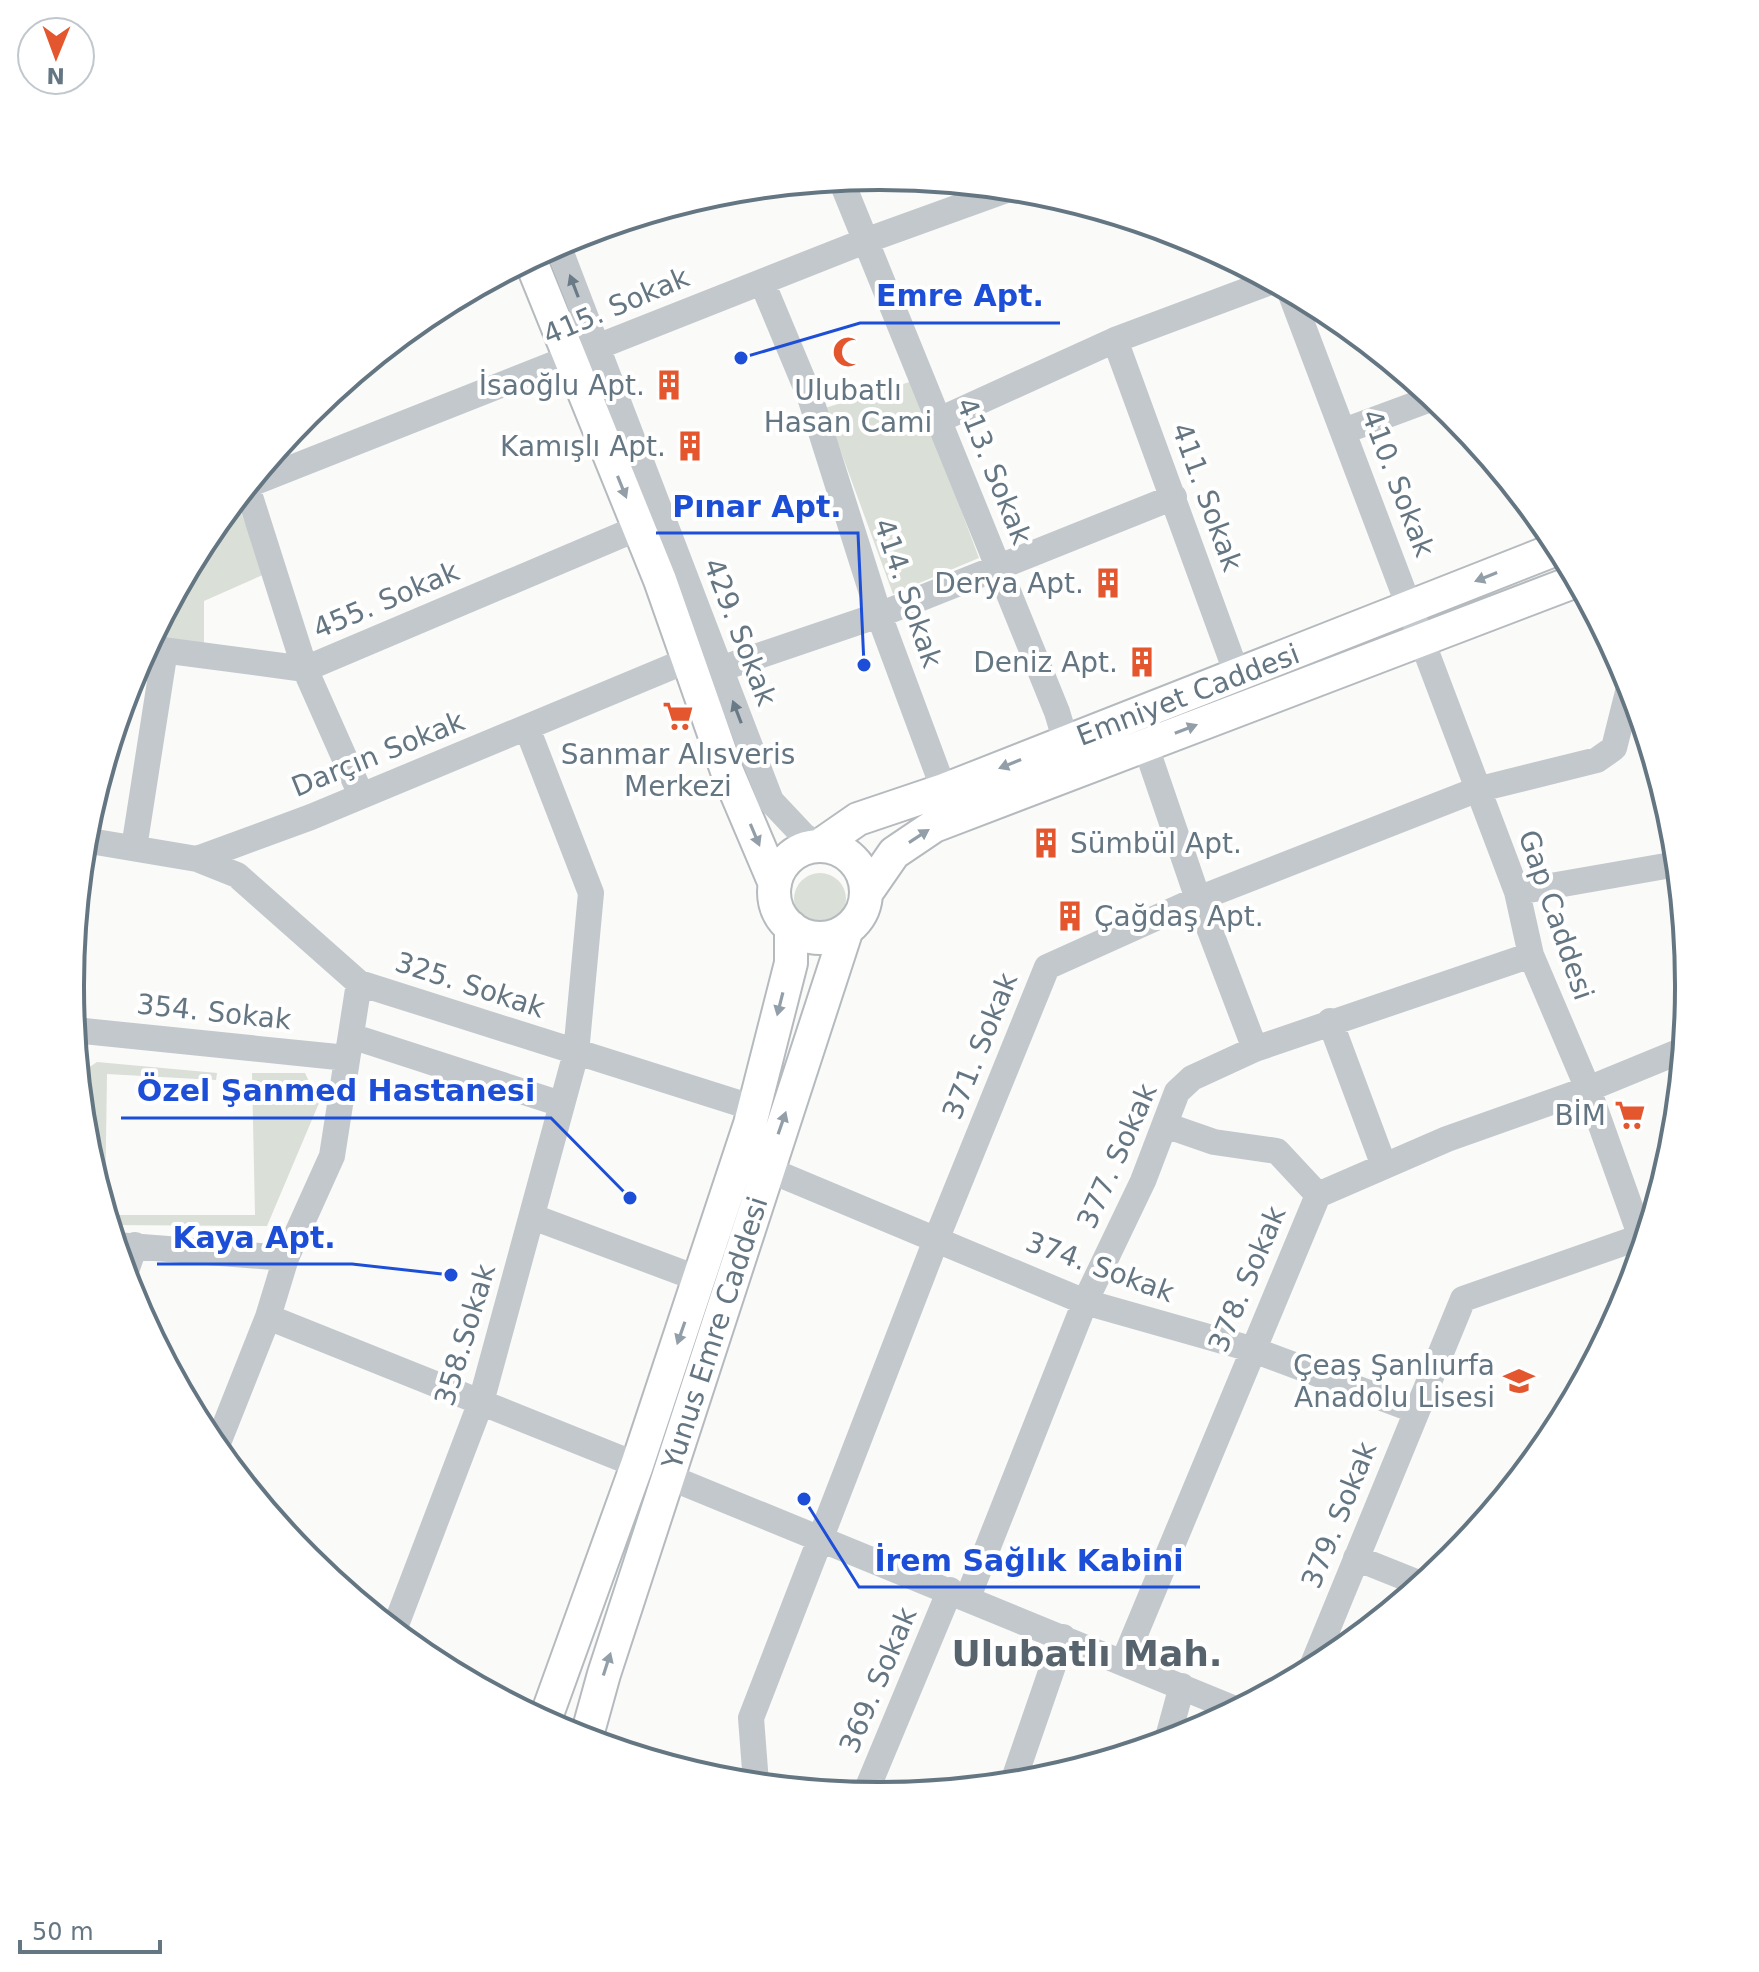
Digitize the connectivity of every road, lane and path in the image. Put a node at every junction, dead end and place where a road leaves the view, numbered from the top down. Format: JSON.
{"nodes":[{"id":1,"x":845,"y":191,"type":"edge"},
{"id":2,"x":986,"y":197,"type":"edge"},
{"id":3,"x":865,"y":241,"type":"junction"},
{"id":4,"x":561,"y":258,"type":"edge"},
{"id":5,"x":536,"y":269,"type":"edge"},
{"id":6,"x":762,"y":282,"type":"junction"},
{"id":7,"x":1257,"y":287,"type":"edge"},
{"id":8,"x":1297,"y":310,"type":"edge"},
{"id":9,"x":1115,"y":340,"type":"junction"},
{"id":10,"x":584,"y":353,"type":"junction"},
{"id":11,"x":1420,"y":403,"type":"edge"},
{"id":12,"x":939,"y":420,"type":"junction"},
{"id":13,"x":1344,"y":431,"type":"junction"},
{"id":14,"x":267,"y":479,"type":"edge"},
{"id":15,"x":1174,"y":497,"type":"junction"},
{"id":16,"x":252,"y":498,"type":"edge"},
{"id":17,"x":638,"y":528,"type":"junction"},
{"id":18,"x":1547,"y":553,"type":"edge"},
{"id":19,"x":998,"y":567,"type":"junction"},
{"id":20,"x":1566,"y":585,"type":"edge"},
{"id":21,"x":1411,"y":607,"type":"junction"},
{"id":22,"x":879,"y":615,"type":"junction"},
{"id":23,"x":1422,"y":639,"type":"junction"},
{"id":24,"x":159,"y":649,"type":"edge"},
{"id":25,"x":155,"y":660,"type":"edge"},
{"id":26,"x":688,"y":660,"type":"junction"},
{"id":27,"x":305,"y":669,"type":"junction"},
{"id":28,"x":720,"y":669,"type":"junction"},
{"id":29,"x":1238,"y":677,"type":"junction"},
{"id":30,"x":1624,"y":708,"type":"edge"},
{"id":31,"x":527,"y":728,"type":"junction"},
{"id":32,"x":1066,"y":742,"type":"junction"},
{"id":33,"x":1145,"y":744,"type":"junction"},
{"id":34,"x":944,"y":790,"type":"junction"},
{"id":35,"x":1476,"y":790,"type":"junction"},
{"id":36,"x":361,"y":795,"type":"junction"},
{"id":37,"x":97,"y":842,"type":"edge"},
{"id":38,"x":819,"y":846,"type":"junction"},
{"id":39,"x":134,"y":848,"type":"junction"},
{"id":40,"x":197,"y":859,"type":"junction"},
{"id":41,"x":1665,"y":866,"type":"edge"},
{"id":42,"x":775,"y":884,"type":"junction"},
{"id":43,"x":867,"y":892,"type":"junction"},
{"id":44,"x":1517,"y":892,"type":"junction"},
{"id":45,"x":1198,"y":899,"type":"junction"},
{"id":46,"x":791,"y":927,"type":"junction"},
{"id":47,"x":847,"y":929,"type":"junction"},
{"id":48,"x":1531,"y":955,"type":"junction"},
{"id":49,"x":359,"y":983,"type":"junction"},
{"id":50,"x":1330,"y":1021,"type":"junction"},
{"id":51,"x":86,"y":1031,"type":"edge"},
{"id":52,"x":349,"y":1047,"type":"junction"},
{"id":53,"x":1255,"y":1049,"type":"junction"},
{"id":54,"x":576,"y":1053,"type":"junction"},
{"id":55,"x":1671,"y":1055,"type":"edge"},
{"id":56,"x":1588,"y":1089,"type":"junction"},
{"id":57,"x":561,"y":1104,"type":"junction"},
{"id":58,"x":754,"y":1108,"type":"junction"},
{"id":59,"x":1165,"y":1125,"type":"junction"},
{"id":60,"x":1384,"y":1166,"type":"junction"},
{"id":61,"x":767,"y":1169,"type":"junction"},
{"id":62,"x":1318,"y":1195,"type":"junction"},
{"id":63,"x":533,"y":1217,"type":"junction"},
{"id":64,"x":1638,"y":1225,"type":"edge"},
{"id":65,"x":936,"y":1240,"type":"junction"},
{"id":66,"x":1633,"y":1241,"type":"edge"},
{"id":67,"x":127,"y":1245,"type":"edge"},
{"id":68,"x":286,"y":1258,"type":"junction"},
{"id":69,"x":699,"y":1279,"type":"junction"},
{"id":70,"x":1085,"y":1302,"type":"junction"},
{"id":71,"x":268,"y":1317,"type":"junction"},
{"id":72,"x":1251,"y":1349,"type":"junction"},
{"id":73,"x":481,"y":1402,"type":"junction"},
{"id":74,"x":1417,"y":1411,"type":"junction"},
{"id":75,"x":222,"y":1433,"type":"edge"},
{"id":76,"x":637,"y":1465,"type":"junction"},
{"id":77,"x":669,"y":1477,"type":"junction"},
{"id":78,"x":820,"y":1540,"type":"junction"},
{"id":79,"x":1356,"y":1558,"type":"junction"},
{"id":80,"x":1409,"y":1579,"type":"edge"},
{"id":81,"x":959,"y":1593,"type":"junction"},
{"id":82,"x":398,"y":1619,"type":"edge"},
{"id":83,"x":1063,"y":1637,"type":"junction"},
{"id":84,"x":1320,"y":1648,"type":"edge"},
{"id":85,"x":1123,"y":1663,"type":"junction"},
{"id":86,"x":1182,"y":1686,"type":"junction"},
{"id":87,"x":1222,"y":1703,"type":"edge"},
{"id":88,"x":549,"y":1709,"type":"edge"},
{"id":89,"x":590,"y":1726,"type":"edge"},
{"id":90,"x":1171,"y":1726,"type":"edge"},
{"id":91,"x":1017,"y":1769,"type":"edge"},
{"id":92,"x":755,"y":1771,"type":"edge"},
{"id":93,"x":871,"y":1782,"type":"edge"}],
"edges":[{"from":1,"to":3,"type":"street","name":"413. Sokak"},
{"from":2,"to":3,"type":"street","name":"415. Sokak"},
{"from":3,"to":6,"type":"street","name":"415. Sokak"},
{"from":3,"to":12,"type":"street","name":"413. Sokak"},
{"from":10,"to":4,"type":"street","name":"429. Sokak","one_way":true},
{"from":5,"to":10,"type":"main road"},
{"from":6,"to":10,"type":"street","name":"415. Sokak"},
{"from":6,"to":22,"type":"street","name":"414. Sokak"},
{"from":7,"to":9,"type":"street"},
{"from":8,"to":13,"type":"street","name":"410. Sokak"},
{"from":9,"to":12,"type":"street"},
{"from":9,"to":15,"type":"street","name":"411. Sokak"},
{"from":10,"to":14,"type":"street","name":"415. Sokak"},
{"from":10,"to":17,"type":"main road","one_way":true},
{"from":10,"to":28,"type":"street","name":"429. Sokak"},
{"from":11,"to":13,"type":"street"},
{"from":12,"to":19,"type":"street","name":"413. Sokak"},
{"from":13,"to":21,"type":"street","name":"410. Sokak"},
{"from":15,"to":19,"type":"street"},
{"from":15,"to":29,"type":"street","name":"411. Sokak"},
{"from":16,"to":27,"type":"street"},
{"from":17,"to":26,"type":"main road"},
{"from":17,"to":27,"type":"street","name":"455. Sokak"},
{"from":18,"to":21,"type":"main road","name":"Emniyet Caddesi","one_way":true},
{"from":19,"to":22,"type":"street"},
{"from":19,"to":32,"type":"street","name":"413. Sokak"},
{"from":20,"to":23,"type":"main road","name":"Emniyet Caddesi"},
{"from":21,"to":23,"type":"street","name":"Gap Caddesi"},
{"from":21,"to":29,"type":"main road","name":"Emniyet Caddesi"},
{"from":22,"to":28,"type":"street"},
{"from":22,"to":34,"type":"street","name":"414. Sokak"},
{"from":33,"to":23,"type":"main road","name":"Emniyet Caddesi","one_way":true},
{"from":23,"to":35,"type":"street","name":"Gap Caddesi"},
{"from":24,"to":27,"type":"street","name":"455. Sokak"},
{"from":25,"to":39,"type":"street"},
{"from":26,"to":31,"type":"street","name":"Darçın Sokak"},
{"from":26,"to":42,"type":"main road","one_way":true},
{"from":27,"to":36,"type":"street"},
{"from":38,"to":28,"type":"street","name":"429. Sokak","one_way":true},
{"from":29,"to":32,"type":"main road","name":"Emniyet Caddesi"},
{"from":30,"to":35,"type":"street","name":"371. Sokak"},
{"from":31,"to":36,"type":"street","name":"Darçın Sokak"},
{"from":31,"to":54,"type":"street","name":"358.Sokak"},
{"from":32,"to":34,"type":"main road","name":"Emniyet Caddesi","one_way":true},
{"from":43,"to":33,"type":"main road","name":"Emniyet Caddesi","one_way":true},
{"from":33,"to":45,"type":"street"},
{"from":34,"to":38,"type":"main road","name":"Emniyet Caddesi"},
{"from":35,"to":44,"type":"street","name":"Gap Caddesi"},
{"from":35,"to":45,"type":"street","name":"371. Sokak"},
{"from":36,"to":40,"type":"street","name":"Darçın Sokak"},
{"from":37,"to":39,"type":"street"},
{"from":38,"to":42,"type":"main road"},
{"from":38,"to":43,"type":"main road"},
{"from":39,"to":40,"type":"street"},
{"from":40,"to":49,"type":"street"},
{"from":41,"to":44,"type":"street"},
{"from":42,"to":46,"type":"main road"},
{"from":43,"to":47,"type":"main road"},
{"from":44,"to":48,"type":"street","name":"Gap Caddesi"},
{"from":45,"to":53,"type":"street"},
{"from":45,"to":65,"type":"street","name":"371. Sokak"},
{"from":46,"to":47,"type":"main road"},
{"from":46,"to":58,"type":"main road","name":"Yunus Emre Caddesi","one_way":true},
{"from":61,"to":47,"type":"main road","name":"Yunus Emre Caddesi","one_way":true},
{"from":48,"to":50,"type":"street","name":"377. Sokak"},
{"from":48,"to":56,"type":"street","name":"Gap Caddesi"},
{"from":49,"to":52,"type":"street","name":"325. Sokak"},
{"from":49,"to":54,"type":"street","name":"325. Sokak"},
{"from":50,"to":53,"type":"street","name":"377. Sokak"},
{"from":50,"to":60,"type":"street"},
{"from":51,"to":52,"type":"street","name":"354. Sokak"},
{"from":52,"to":57,"type":"street","name":"354. Sokak"},
{"from":52,"to":68,"type":"street","name":"325. Sokak"},
{"from":53,"to":59,"type":"street","name":"377. Sokak"},
{"from":54,"to":57,"type":"street","name":"358.Sokak"},
{"from":54,"to":58,"type":"street","name":"325. Sokak"},
{"from":55,"to":56,"type":"street","name":"378. Sokak"},
{"from":56,"to":60,"type":"street","name":"378. Sokak"},
{"from":56,"to":64,"type":"street","name":"Gap Caddesi"},
{"from":57,"to":63,"type":"street","name":"358.Sokak"},
{"from":58,"to":69,"type":"main road","name":"Yunus Emre Caddesi"},
{"from":59,"to":62,"type":"street"},
{"from":59,"to":70,"type":"street","name":"377. Sokak"},
{"from":60,"to":62,"type":"street","name":"378. Sokak"},
{"from":61,"to":65,"type":"street","name":"374. Sokak"},
{"from":61,"to":77,"type":"main road","name":"Yunus Emre Caddesi"},
{"from":62,"to":72,"type":"street","name":"378. Sokak"},
{"from":63,"to":69,"type":"street"},
{"from":63,"to":73,"type":"street","name":"358.Sokak"},
{"from":65,"to":70,"type":"street","name":"374. Sokak"},
{"from":65,"to":78,"type":"street","name":"371. Sokak"},
{"from":66,"to":74,"type":"street","name":"379. Sokak"},
{"from":67,"to":68,"type":"street"},
{"from":68,"to":71,"type":"street","name":"325. Sokak"},
{"from":69,"to":76,"type":"main road","name":"Yunus Emre Caddesi","one_way":true},
{"from":70,"to":72,"type":"street","name":"374. Sokak"},
{"from":70,"to":81,"type":"street","name":"377. Sokak"},
{"from":71,"to":73,"type":"street"},
{"from":71,"to":75,"type":"street","name":"325. Sokak"},
{"from":72,"to":74,"type":"street","name":"374. Sokak"},
{"from":72,"to":85,"type":"street","name":"378. Sokak"},
{"from":73,"to":76,"type":"street"},
{"from":73,"to":82,"type":"street","name":"358.Sokak"},
{"from":74,"to":79,"type":"street","name":"379. Sokak"},
{"from":76,"to":88,"type":"main road","name":"Yunus Emre Caddesi"},
{"from":77,"to":78,"type":"street"},
{"from":89,"to":77,"type":"main road","name":"Yunus Emre Caddesi","one_way":true},
{"from":78,"to":81,"type":"street"},
{"from":78,"to":92,"type":"street","name":"371. Sokak"},
{"from":79,"to":80,"type":"street"},
{"from":79,"to":84,"type":"street","name":"379. Sokak"},
{"from":81,"to":83,"type":"street"},
{"from":81,"to":93,"type":"street","name":"369. Sokak"},
{"from":83,"to":85,"type":"street"},
{"from":83,"to":91,"type":"street"},
{"from":85,"to":86,"type":"street"},
{"from":86,"to":87,"type":"street"},
{"from":86,"to":90,"type":"street"}]}
